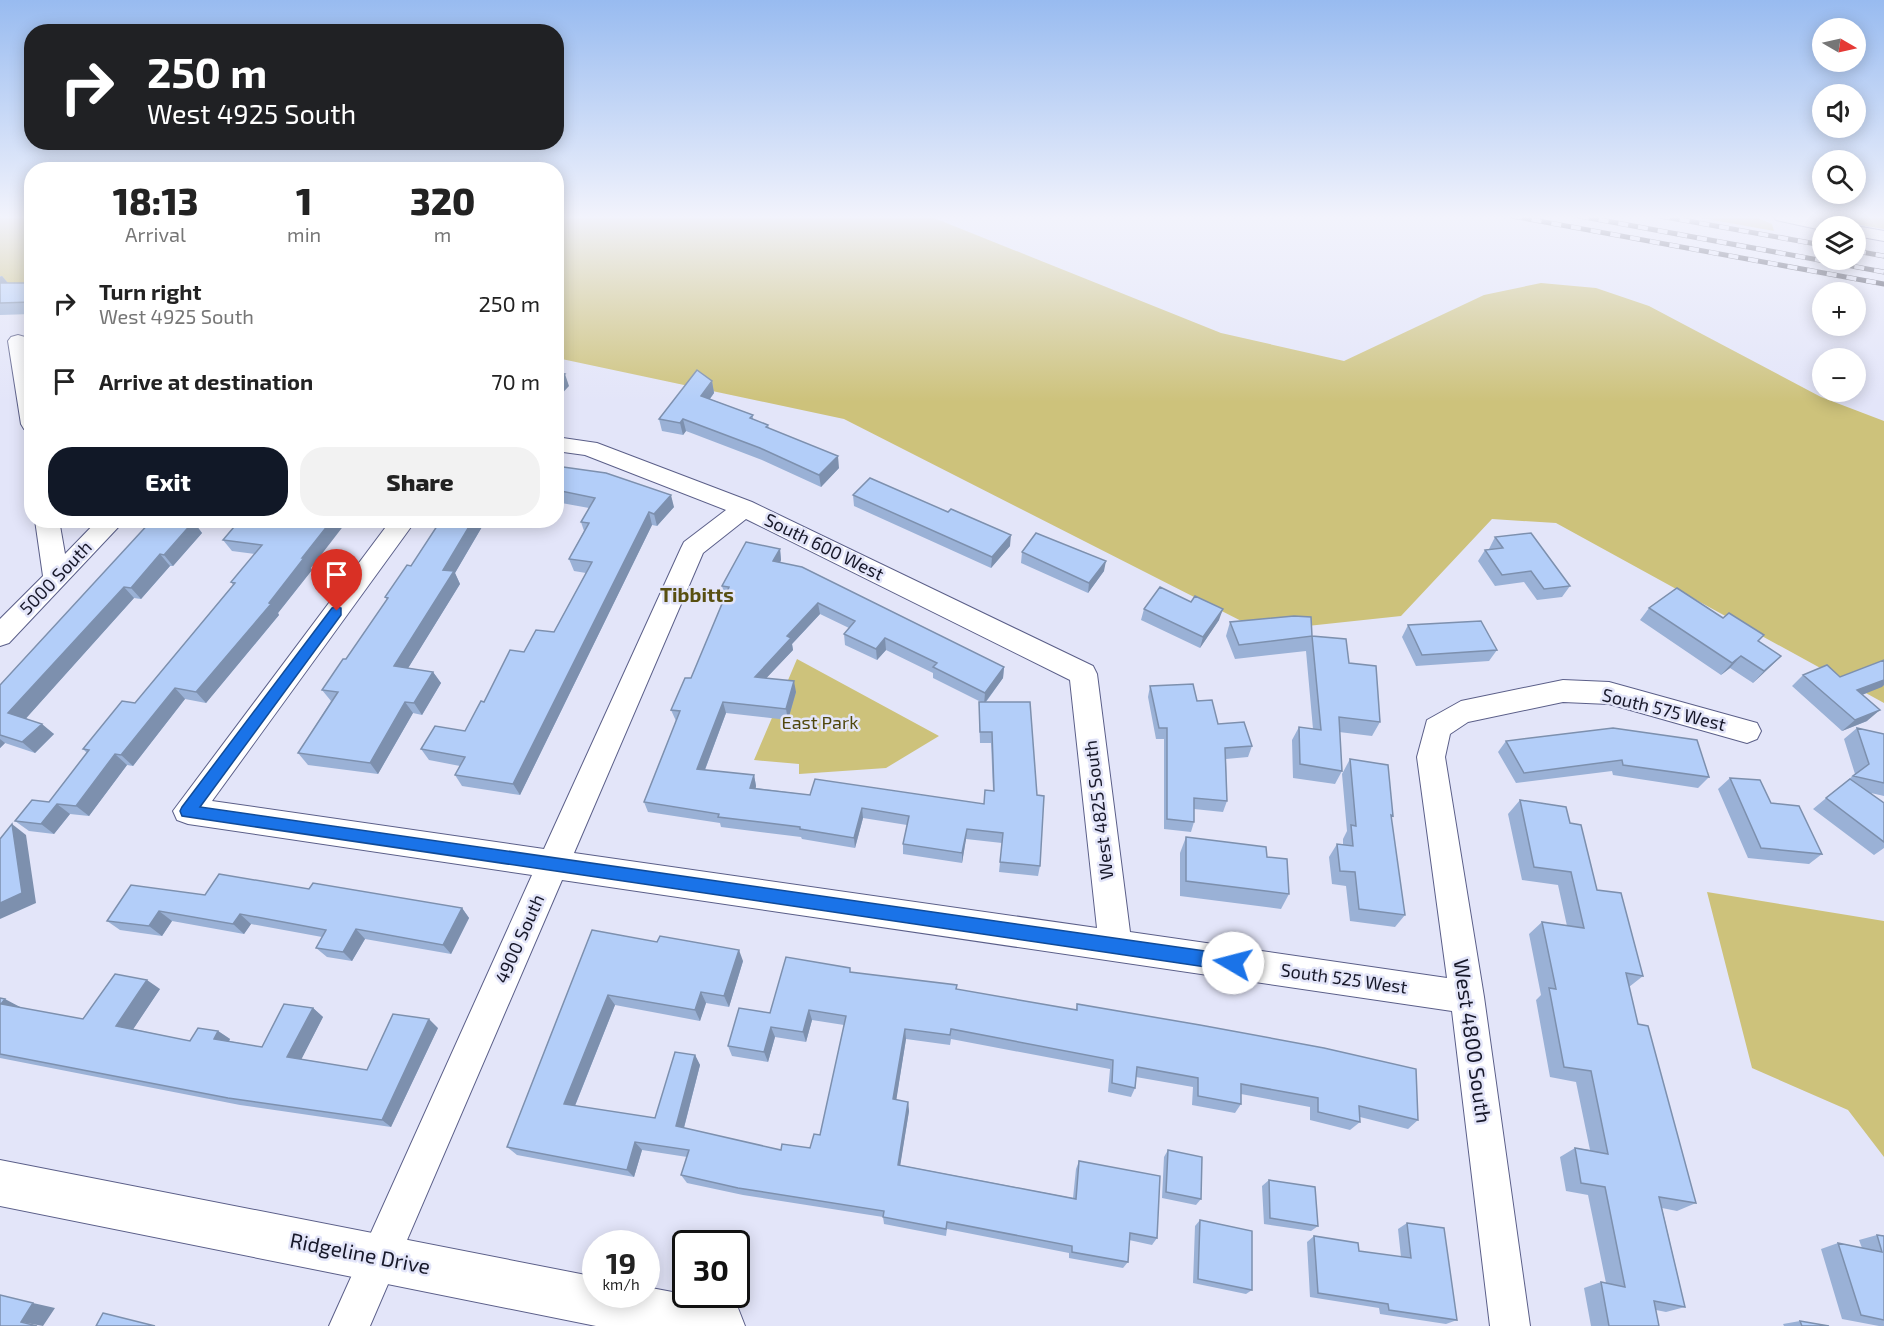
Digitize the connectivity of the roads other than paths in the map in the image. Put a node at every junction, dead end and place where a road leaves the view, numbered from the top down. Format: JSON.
{"nodes":[{"id":1,"x":17,"y":341,"type":"edge"},
{"id":2,"x":24,"y":380,"type":"edge"},
{"id":3,"x":564,"y":445,"type":"edge"},
{"id":4,"x":744,"y":508,"type":"junction"},
{"id":5,"x":48,"y":528,"type":"edge"},
{"id":6,"x":104,"y":528,"type":"edge"},
{"id":7,"x":398,"y":528,"type":"edge"},
{"id":8,"x":56,"y":578,"type":"junction"},
{"id":9,"x":0,"y":636,"type":"edge"},
{"id":10,"x":1083,"y":674,"type":"joint"},
{"id":11,"x":1747,"y":731,"type":"dead end"},
{"id":12,"x":1431,"y":757,"type":"joint"},
{"id":13,"x":553,"y":864,"type":"junction"},
{"id":14,"x":1115,"y":946,"type":"junction"},
{"id":15,"x":1467,"y":997,"type":"junction"},
{"id":16,"x":0,"y":1182,"type":"edge"},
{"id":17,"x":379,"y":1258,"type":"junction"},
{"id":18,"x":349,"y":1326,"type":"edge"},
{"id":19,"x":720,"y":1326,"type":"edge"},
{"id":20,"x":1510,"y":1326,"type":"edge"}],
"edges":[{"from":1,"to":2,"type":"street"},
{"from":3,"to":4,"type":"street","name":"South 600 West"},
{"from":4,"to":10,"type":"street","name":"South 600 West"},
{"from":4,"to":13,"type":"street","name":"4900 South"},
{"from":5,"to":8,"type":"street"},
{"from":6,"to":8,"type":"street","name":"5000 South"},
{"from":7,"to":13,"type":"street","name":"South 525 West"},
{"from":8,"to":9,"type":"street","name":"5000 South"},
{"from":10,"to":14,"type":"street","name":"West 4825 South"},
{"from":11,"to":12,"type":"street","name":"South 575 West"},
{"from":12,"to":15,"type":"street","name":"West 4800 South"},
{"from":13,"to":14,"type":"street","name":"South 525 West"},
{"from":13,"to":17,"type":"street","name":"4900 South"},
{"from":14,"to":15,"type":"street","name":"South 525 West"},
{"from":15,"to":20,"type":"street","name":"West 4800 South"},
{"from":16,"to":17,"type":"street","name":"Ridgeline Drive"},
{"from":17,"to":18,"type":"street","name":"4900 South"},
{"from":17,"to":19,"type":"street","name":"Ridgeline Drive"}]}
